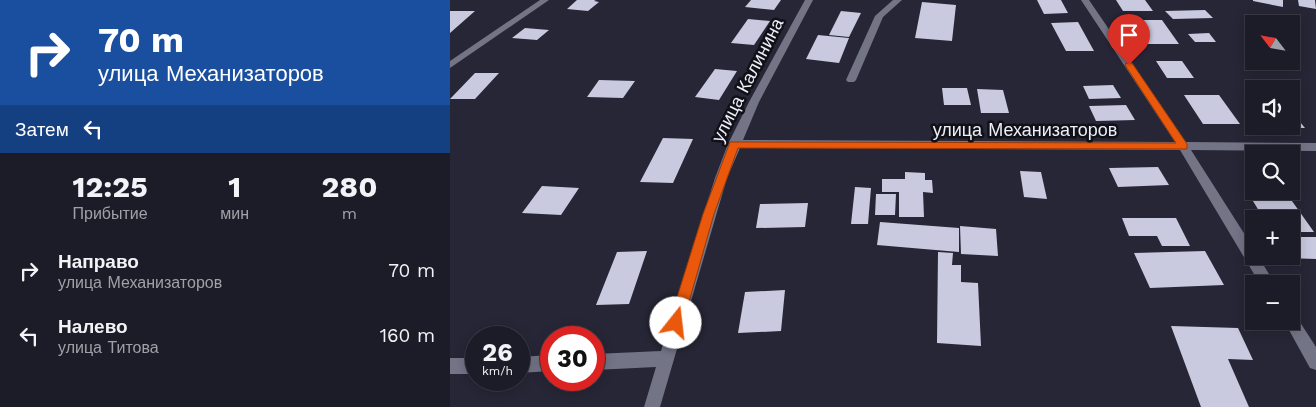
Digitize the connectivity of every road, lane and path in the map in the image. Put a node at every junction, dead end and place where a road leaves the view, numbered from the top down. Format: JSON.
{"nodes":[{"id":1,"x":545,"y":0,"type":"edge"},
{"id":2,"x":809,"y":0,"type":"edge"},
{"id":3,"x":898,"y":0,"type":"edge"},
{"id":4,"x":1085,"y":0,"type":"edge"},
{"id":5,"x":450,"y":65,"type":"edge"},
{"id":6,"x":851,"y":80,"type":"dead end"},
{"id":7,"x":734,"y":144,"type":"junction"},
{"id":8,"x":1184,"y":147,"type":"junction"},
{"id":9,"x":1316,"y":147,"type":"edge"},
{"id":10,"x":1262,"y":275,"type":"edge"},
{"id":11,"x":1296,"y":330,"type":"edge"},
{"id":12,"x":666,"y":359,"type":"junction"},
{"id":13,"x":605,"y":362,"type":"edge"},
{"id":14,"x":1316,"y":362,"type":"edge"},
{"id":15,"x":450,"y":366,"type":"edge"},
{"id":16,"x":465,"y":366,"type":"edge"},
{"id":17,"x":652,"y":407,"type":"edge"}],
"edges":[{"from":1,"to":5,"type":"street"},
{"from":2,"to":7,"type":"street","name":"улица Калинина"},
{"from":3,"to":6,"type":"street"},
{"from":4,"to":8,"type":"street"},
{"from":7,"to":8,"type":"street","name":"улица Механизаторов"},
{"from":7,"to":12,"type":"street","name":"улица Калинина"},
{"from":8,"to":9,"type":"street","name":"улица Механизаторов"},
{"from":8,"to":10,"type":"street"},
{"from":11,"to":14,"type":"street"},
{"from":12,"to":13,"type":"street"},
{"from":12,"to":17,"type":"street","name":"улица Калинина"},
{"from":15,"to":16,"type":"street"}]}
